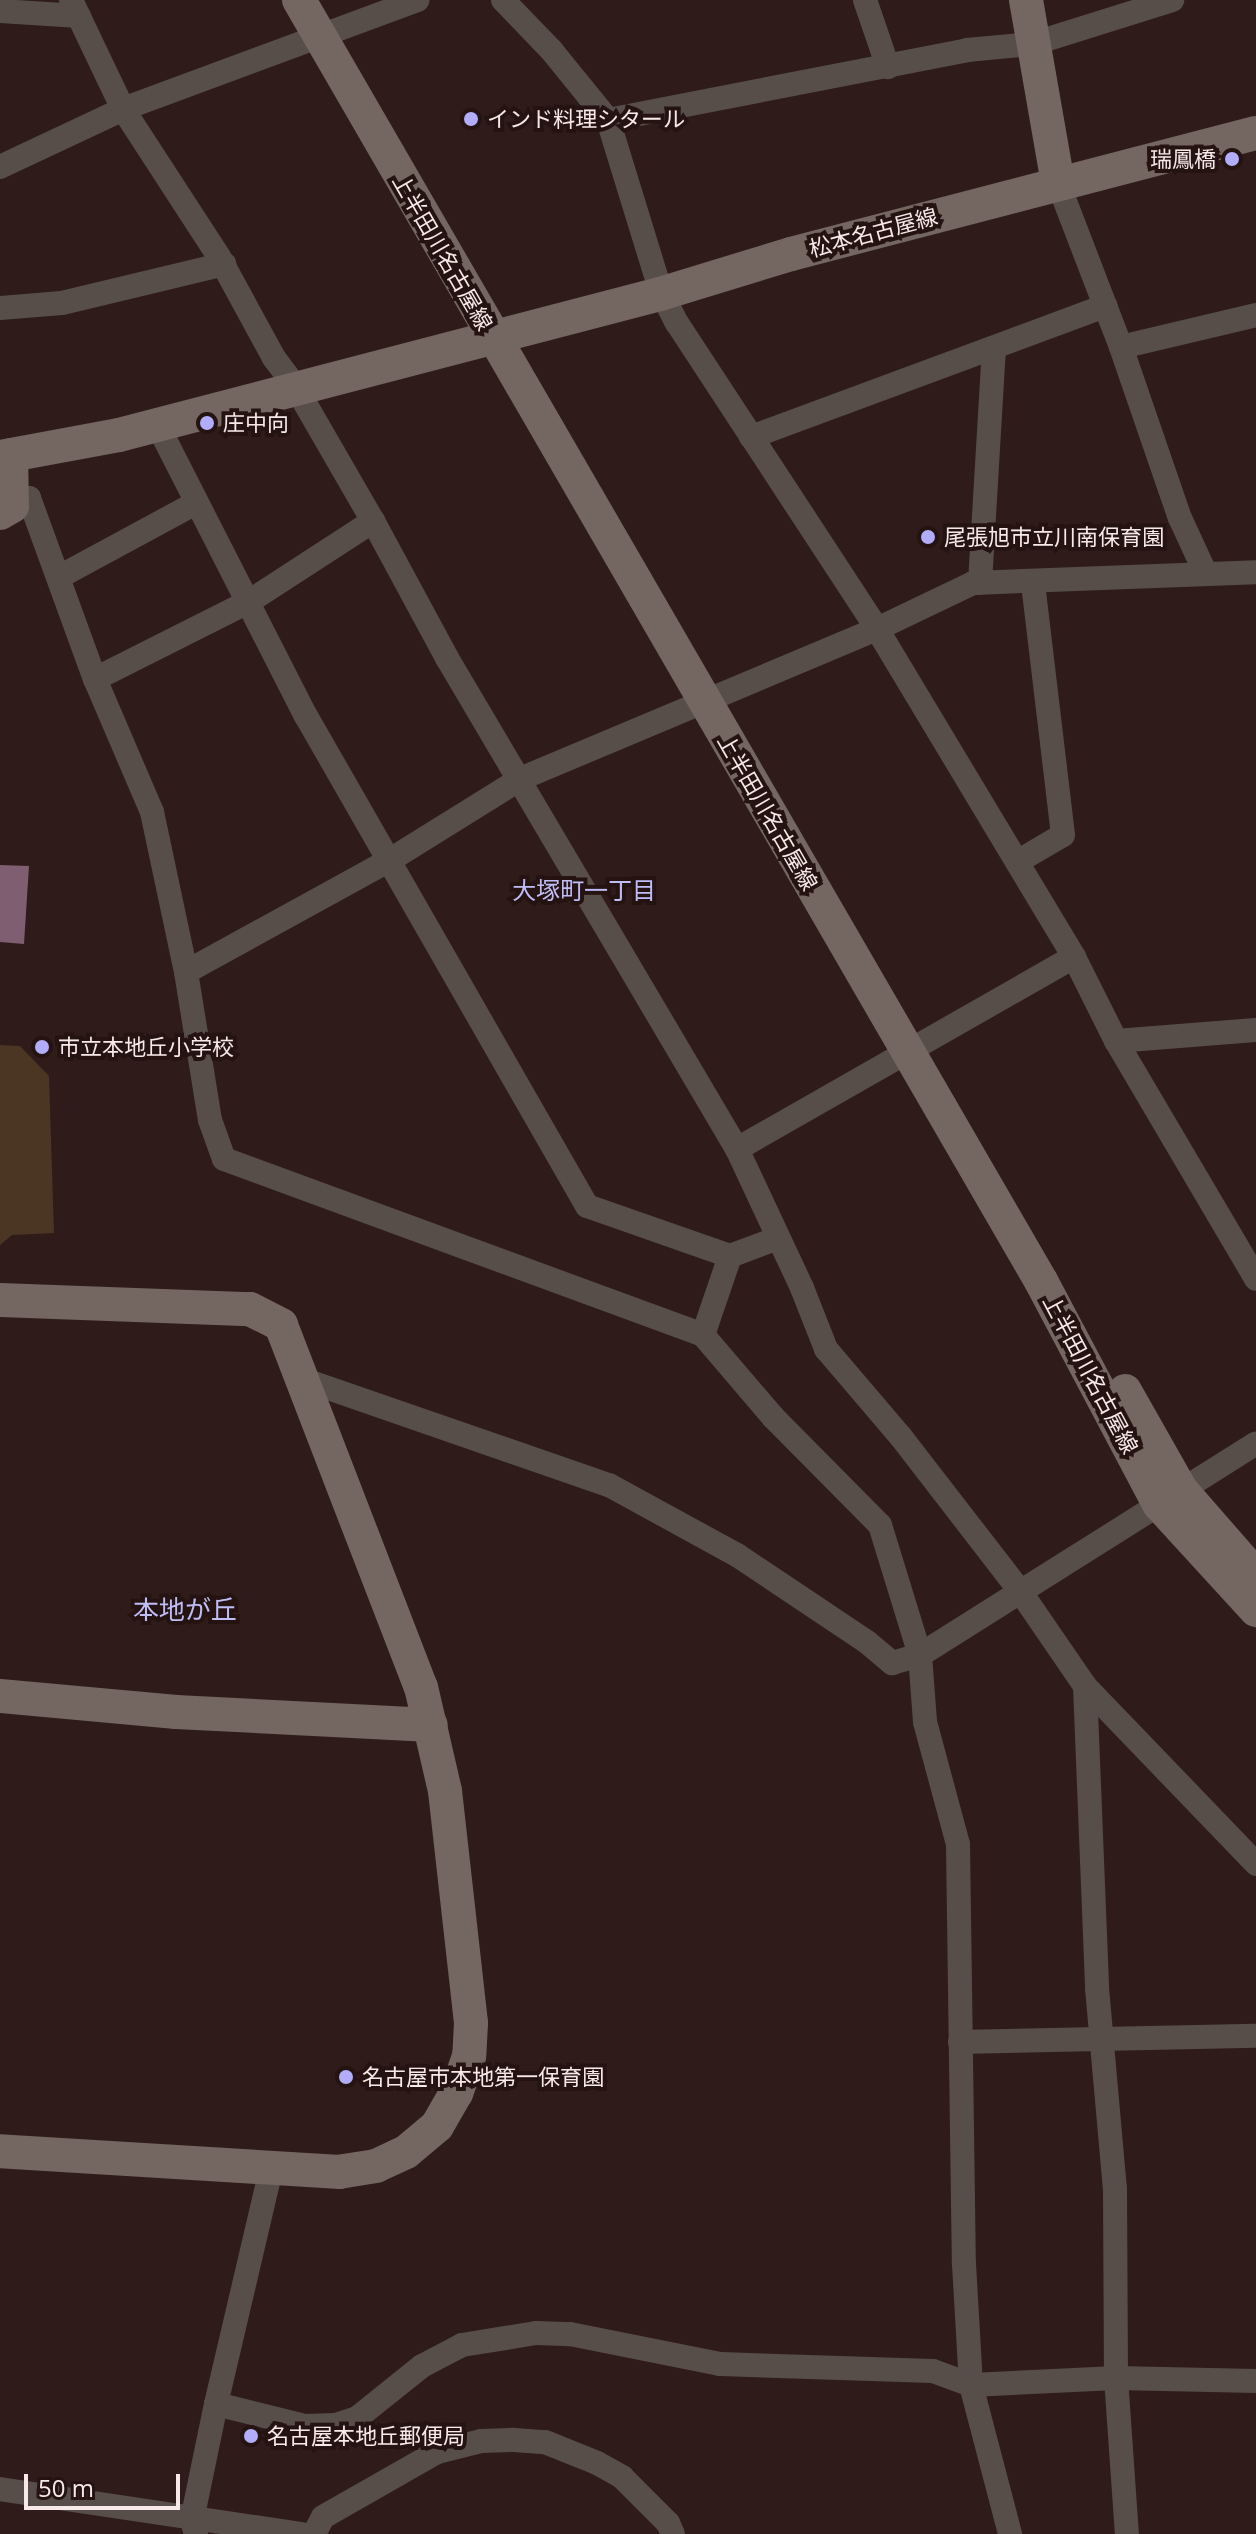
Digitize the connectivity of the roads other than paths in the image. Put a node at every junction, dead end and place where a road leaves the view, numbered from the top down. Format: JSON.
{"nodes":[{"id":1,"x":299,"y":0,"type":"edge"},
{"id":2,"x":318,"y":0,"type":"edge"},
{"id":3,"x":418,"y":0,"type":"edge"},
{"id":4,"x":503,"y":0,"type":"edge"},
{"id":5,"x":865,"y":0,"type":"edge"},
{"id":6,"x":1026,"y":0,"type":"edge"},
{"id":7,"x":1172,"y":0,"type":"edge"},
{"id":8,"x":75,"y":8,"type":"edge"},
{"id":9,"x":0,"y":11,"type":"edge"},
{"id":10,"x":328,"y":34,"type":"junction"},
{"id":11,"x":1032,"y":44,"type":"junction"},
{"id":12,"x":888,"y":67,"type":"junction"},
{"id":13,"x":123,"y":109,"type":"junction"},
{"id":14,"x":608,"y":120,"type":"junction"},
{"id":15,"x":1256,"y":133,"type":"edge"},
{"id":16,"x":0,"y":167,"type":"edge"},
{"id":17,"x":1058,"y":183,"type":"junction"},
{"id":18,"x":224,"y":264,"type":"junction"},
{"id":19,"x":661,"y":292,"type":"junction"},
{"id":20,"x":1106,"y":306,"type":"junction"},
{"id":21,"x":0,"y":308,"type":"edge"},
{"id":22,"x":1256,"y":315,"type":"edge"},
{"id":23,"x":501,"y":333,"type":"junction"},
{"id":24,"x":994,"y":347,"type":"junction"},
{"id":25,"x":1121,"y":347,"type":"junction"},
{"id":26,"x":295,"y":386,"type":"junction"},
{"id":27,"x":157,"y":424,"type":"junction"},
{"id":28,"x":751,"y":437,"type":"junction"},
{"id":29,"x":6,"y":456,"type":"edge"},
{"id":30,"x":196,"y":503,"type":"junction"},
{"id":31,"x":6,"y":509,"type":"edge"},
{"id":32,"x":373,"y":521,"type":"junction"},
{"id":33,"x":1205,"y":572,"type":"junction"},
{"id":34,"x":1256,"y":572,"type":"edge"},
{"id":35,"x":59,"y":577,"type":"junction"},
{"id":36,"x":980,"y":583,"type":"junction"},
{"id":37,"x":1033,"y":584,"type":"junction"},
{"id":38,"x":250,"y":601,"type":"junction"},
{"id":39,"x":877,"y":629,"type":"junction"},
{"id":40,"x":95,"y":679,"type":"junction"},
{"id":41,"x":712,"y":698,"type":"junction"},
{"id":42,"x":520,"y":779,"type":"junction"},
{"id":43,"x":390,"y":860,"type":"junction"},
{"id":44,"x":1017,"y":862,"type":"junction"},
{"id":45,"x":1074,"y":957,"type":"junction"},
{"id":46,"x":186,"y":972,"type":"junction"},
{"id":47,"x":1256,"y":1030,"type":"edge"},
{"id":48,"x":1116,"y":1041,"type":"junction"},
{"id":49,"x":916,"y":1047,"type":"junction"},
{"id":50,"x":737,"y":1149,"type":"junction"},
{"id":51,"x":778,"y":1238,"type":"junction"},
{"id":52,"x":730,"y":1256,"type":"junction"},
{"id":53,"x":1256,"y":1279,"type":"edge"},
{"id":54,"x":0,"y":1300,"type":"edge"},
{"id":55,"x":703,"y":1335,"type":"junction"},
{"id":56,"x":305,"y":1380,"type":"junction"},
{"id":57,"x":1256,"y":1443,"type":"edge"},
{"id":58,"x":1170,"y":1497,"type":"junction"},
{"id":59,"x":1256,"y":1576,"type":"edge"},
{"id":60,"x":1020,"y":1591,"type":"junction"},
{"id":61,"x":1256,"y":1610,"type":"edge"},
{"id":62,"x":920,"y":1655,"type":"junction"},
{"id":63,"x":1085,"y":1686,"type":"junction"},
{"id":64,"x":0,"y":1696,"type":"edge"},
{"id":65,"x":431,"y":1725,"type":"junction"},
{"id":66,"x":1256,"y":1864,"type":"edge"},
{"id":67,"x":1256,"y":2036,"type":"edge"},
{"id":68,"x":1103,"y":2037,"type":"junction"},
{"id":69,"x":960,"y":2042,"type":"junction"},
{"id":70,"x":0,"y":2151,"type":"edge"},
{"id":71,"x":272,"y":2165,"type":"junction"},
{"id":72,"x":1116,"y":2378,"type":"junction"},
{"id":73,"x":1256,"y":2381,"type":"edge"},
{"id":74,"x":971,"y":2385,"type":"junction"},
{"id":75,"x":216,"y":2404,"type":"junction"},
{"id":76,"x":0,"y":2489,"type":"edge"},
{"id":77,"x":194,"y":2527,"type":"edge"},
{"id":78,"x":302,"y":2534,"type":"edge"},
{"id":79,"x":314,"y":2534,"type":"edge"},
{"id":80,"x":673,"y":2534,"type":"edge"},
{"id":81,"x":1010,"y":2534,"type":"edge"},
{"id":82,"x":1127,"y":2534,"type":"edge"}],
"edges":[{"from":1,"to":10,"type":"main road","name":"上半田川名古屋線"},
{"from":2,"to":10,"type":"main road","name":"上半田川名古屋線"},
{"from":3,"to":10,"type":"street"},
{"from":4,"to":14,"type":"street"},
{"from":5,"to":12,"type":"street"},
{"from":6,"to":11,"type":"main road"},
{"from":7,"to":11,"type":"street"},
{"from":8,"to":9,"type":"street"},
{"from":8,"to":13,"type":"street"},
{"from":10,"to":13,"type":"street"},
{"from":10,"to":23,"type":"main road","name":"上半田川名古屋線"},
{"from":11,"to":12,"type":"street"},
{"from":11,"to":17,"type":"main road"},
{"from":12,"to":14,"type":"street"},
{"from":13,"to":16,"type":"street"},
{"from":13,"to":18,"type":"street"},
{"from":14,"to":19,"type":"street"},
{"from":15,"to":17,"type":"main road","name":"松本名古屋線"},
{"from":17,"to":19,"type":"main road","name":"松本名古屋線"},
{"from":17,"to":20,"type":"street"},
{"from":18,"to":21,"type":"street"},
{"from":18,"to":26,"type":"street"},
{"from":19,"to":23,"type":"main road","name":"松本名古屋線"},
{"from":19,"to":28,"type":"street"},
{"from":20,"to":24,"type":"street"},
{"from":20,"to":25,"type":"street"},
{"from":22,"to":25,"type":"street"},
{"from":23,"to":26,"type":"main road","name":"松本名古屋線"},
{"from":23,"to":41,"type":"main road","name":"上半田川名古屋線"},
{"from":24,"to":28,"type":"street"},
{"from":24,"to":36,"type":"street"},
{"from":25,"to":33,"type":"street"},
{"from":26,"to":27,"type":"main road","name":"松本名古屋線"},
{"from":26,"to":32,"type":"street"},
{"from":27,"to":29,"type":"main road","name":"松本名古屋線"},
{"from":27,"to":30,"type":"street"},
{"from":28,"to":39,"type":"street"},
{"from":29,"to":31,"type":"main road"},
{"from":30,"to":35,"type":"street"},
{"from":30,"to":38,"type":"street"},
{"from":31,"to":35,"type":"street"},
{"from":32,"to":38,"type":"street"},
{"from":32,"to":42,"type":"street"},
{"from":33,"to":34,"type":"street"},
{"from":33,"to":37,"type":"street"},
{"from":35,"to":40,"type":"street"},
{"from":36,"to":37,"type":"street"},
{"from":36,"to":39,"type":"street"},
{"from":37,"to":44,"type":"street"},
{"from":38,"to":40,"type":"street"},
{"from":38,"to":43,"type":"street"},
{"from":39,"to":41,"type":"street"},
{"from":39,"to":44,"type":"street"},
{"from":40,"to":46,"type":"street"},
{"from":41,"to":42,"type":"street"},
{"from":41,"to":49,"type":"main road","name":"上半田川名古屋線"},
{"from":42,"to":43,"type":"street"},
{"from":42,"to":50,"type":"street"},
{"from":43,"to":46,"type":"street"},
{"from":43,"to":52,"type":"street"},
{"from":44,"to":45,"type":"street"},
{"from":45,"to":48,"type":"street"},
{"from":45,"to":49,"type":"street"},
{"from":46,"to":55,"type":"street"},
{"from":47,"to":48,"type":"street"},
{"from":48,"to":53,"type":"street"},
{"from":49,"to":50,"type":"street"},
{"from":49,"to":58,"type":"main road","name":"上半田川名古屋線"},
{"from":50,"to":51,"type":"street"},
{"from":51,"to":52,"type":"street"},
{"from":51,"to":60,"type":"street"},
{"from":52,"to":55,"type":"street"},
{"from":54,"to":56,"type":"main road"},
{"from":55,"to":62,"type":"street"},
{"from":56,"to":62,"type":"street"},
{"from":56,"to":65,"type":"main road"},
{"from":57,"to":58,"type":"street"},
{"from":58,"to":59,"type":"main road","name":"上半田川名古屋線"},
{"from":58,"to":60,"type":"street"},
{"from":58,"to":61,"type":"main road","name":"上半田川名古屋線"},
{"from":60,"to":62,"type":"street"},
{"from":60,"to":63,"type":"street"},
{"from":62,"to":69,"type":"street"},
{"from":63,"to":66,"type":"street"},
{"from":63,"to":68,"type":"street"},
{"from":64,"to":65,"type":"main road"},
{"from":65,"to":71,"type":"main road"},
{"from":67,"to":68,"type":"street"},
{"from":68,"to":69,"type":"street"},
{"from":68,"to":72,"type":"street"},
{"from":69,"to":74,"type":"street"},
{"from":70,"to":71,"type":"main road"},
{"from":71,"to":75,"type":"street"},
{"from":72,"to":73,"type":"street"},
{"from":72,"to":74,"type":"street"},
{"from":72,"to":82,"type":"street"},
{"from":74,"to":75,"type":"street"},
{"from":74,"to":81,"type":"street"},
{"from":75,"to":77,"type":"street"},
{"from":76,"to":77,"type":"street"},
{"from":77,"to":78,"type":"street"},
{"from":79,"to":80,"type":"street"}]}
